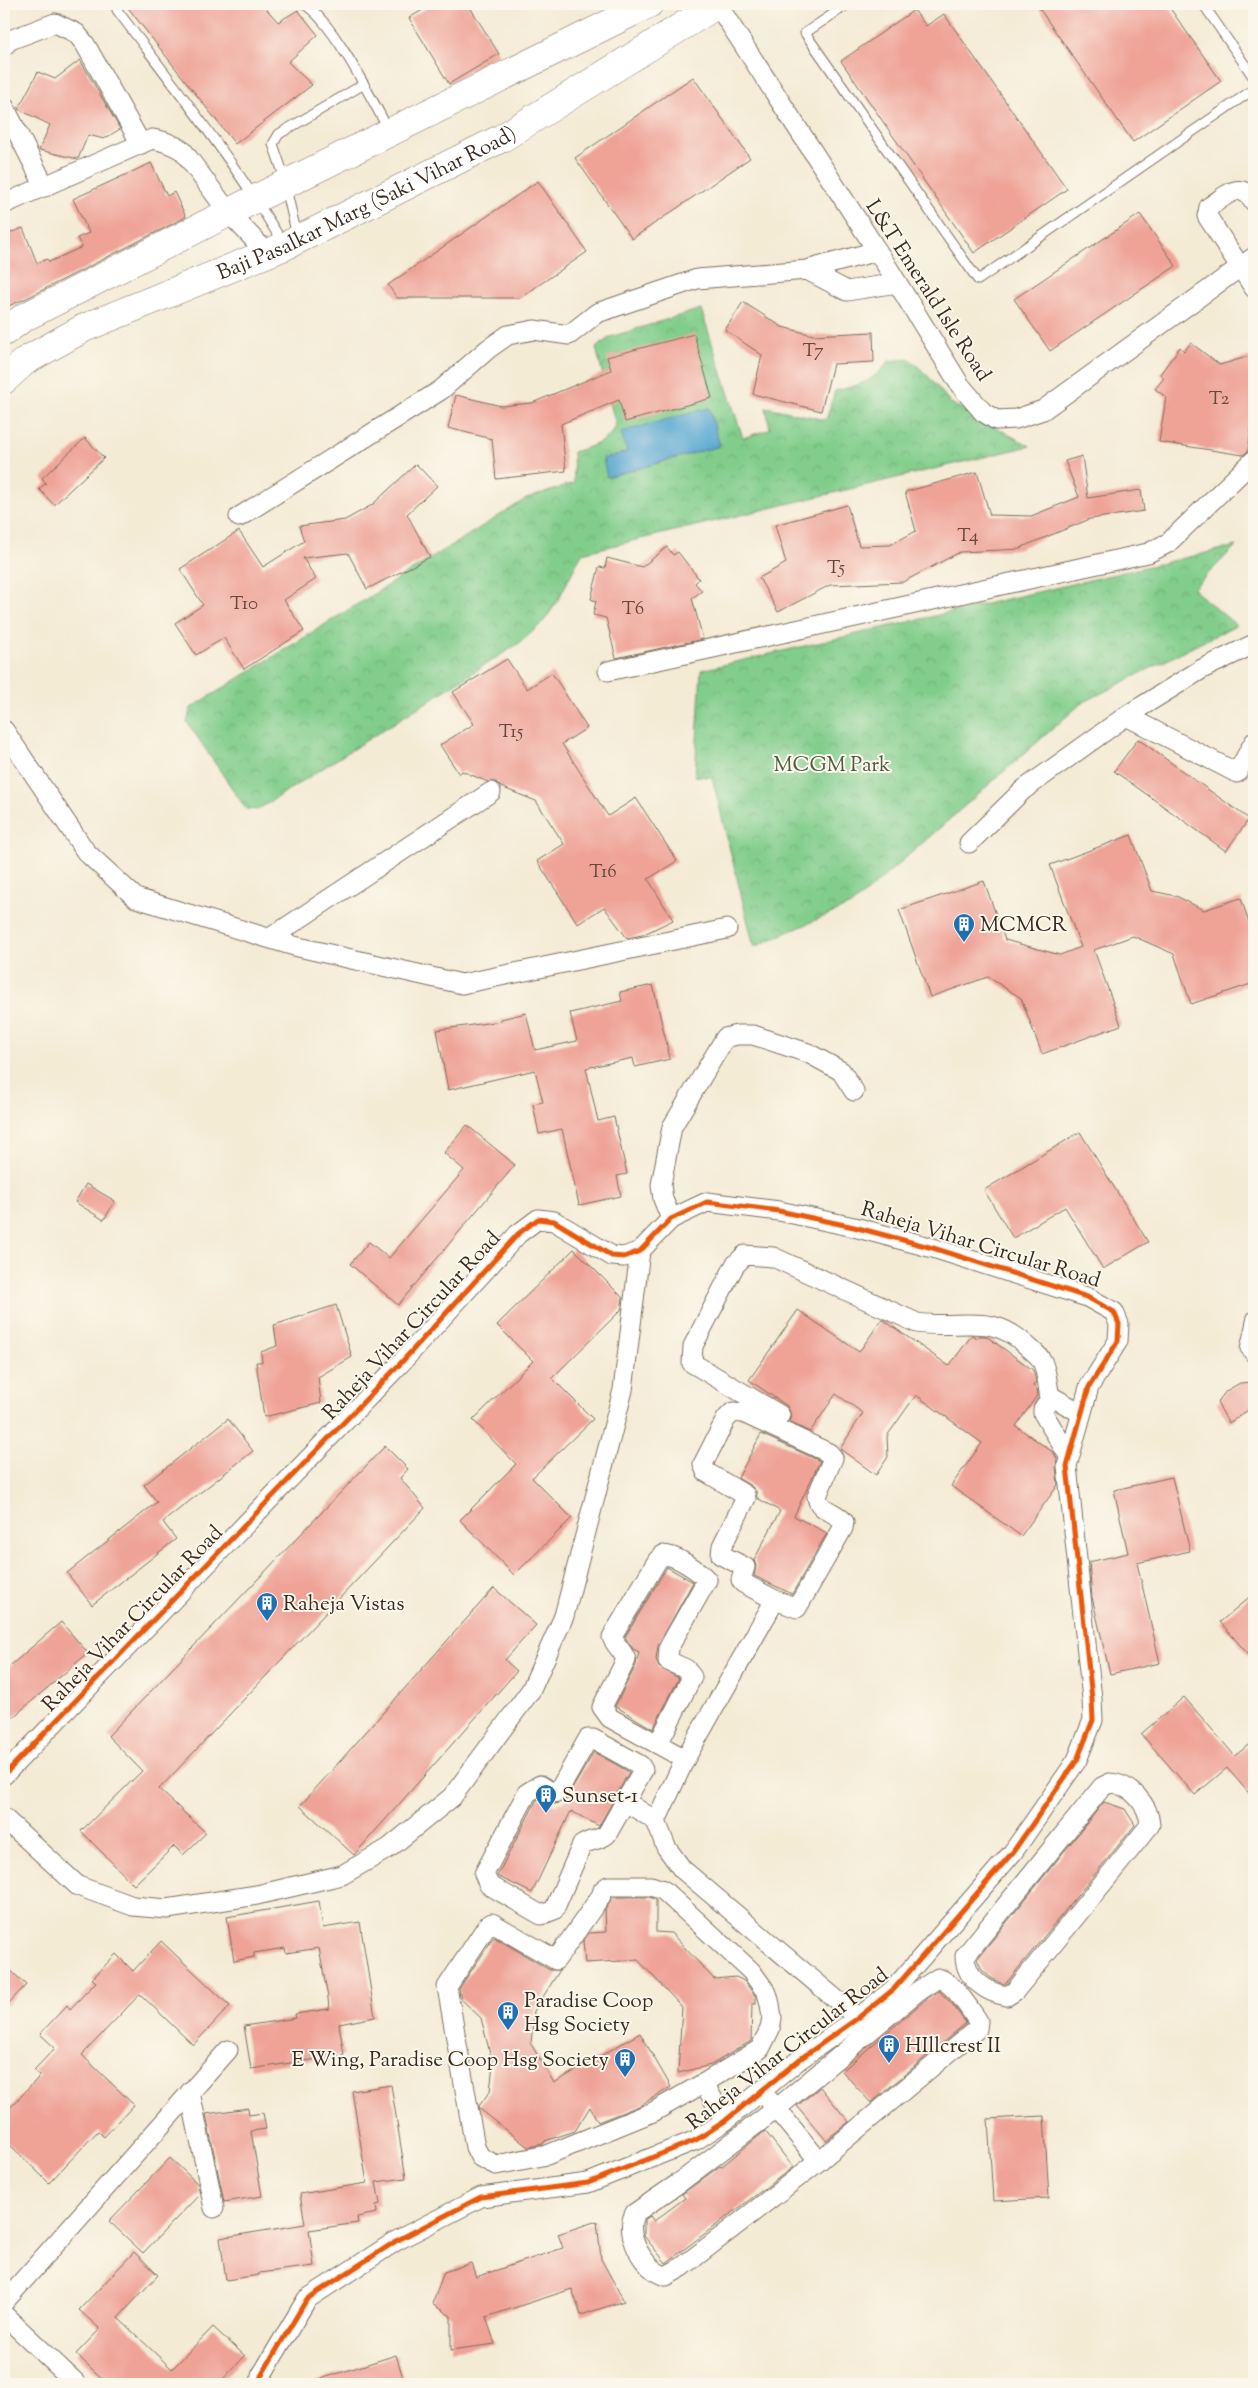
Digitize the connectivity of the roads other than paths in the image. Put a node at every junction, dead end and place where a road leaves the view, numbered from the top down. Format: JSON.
{"nodes":[{"id":1,"x":118,"y":4,"type":"edge"},
{"id":2,"x":649,"y":4,"type":"edge"},
{"id":3,"x":717,"y":4,"type":"edge"},
{"id":4,"x":848,"y":4,"type":"edge"},
{"id":5,"x":1203,"y":4,"type":"edge"},
{"id":6,"x":308,"y":5,"type":"edge"},
{"id":7,"x":4,"y":46,"type":"edge"},
{"id":8,"x":1254,"y":78,"type":"edge"},
{"id":9,"x":364,"y":84,"type":"junction"},
{"id":10,"x":1254,"y":89,"type":"edge"},
{"id":11,"x":4,"y":106,"type":"edge"},
{"id":12,"x":390,"y":134,"type":"junction"},
{"id":13,"x":141,"y":144,"type":"junction"},
{"id":14,"x":285,"y":186,"type":"junction"},
{"id":15,"x":45,"y":187,"type":"junction"},
{"id":16,"x":257,"y":198,"type":"junction"},
{"id":17,"x":1254,"y":202,"type":"edge"},
{"id":18,"x":4,"y":204,"type":"edge"},
{"id":19,"x":229,"y":213,"type":"junction"},
{"id":20,"x":284,"y":247,"type":"junction"},
{"id":21,"x":876,"y":251,"type":"junction"},
{"id":22,"x":1247,"y":262,"type":"edge"},
{"id":23,"x":807,"y":270,"type":"junction"},
{"id":24,"x":897,"y":283,"type":"junction"},
{"id":25,"x":1254,"y":288,"type":"edge"},
{"id":26,"x":4,"y":329,"type":"edge"},
{"id":27,"x":4,"y":380,"type":"edge"},
{"id":28,"x":1254,"y":460,"type":"edge"},
{"id":29,"x":239,"y":517,"type":"dead end"},
{"id":30,"x":1254,"y":644,"type":"edge"},
{"id":31,"x":608,"y":671,"type":"dead end"},
{"id":32,"x":1126,"y":716,"type":"junction"},
{"id":33,"x":4,"y":730,"type":"edge"},
{"id":34,"x":1254,"y":742,"type":"edge"},
{"id":35,"x":491,"y":792,"type":"dead end"},
{"id":36,"x":969,"y":843,"type":"dead end"},
{"id":37,"x":727,"y":929,"type":"dead end"},
{"id":38,"x":270,"y":938,"type":"junction"},
{"id":39,"x":854,"y":1091,"type":"dead end"},
{"id":40,"x":672,"y":1219,"type":"junction"},
{"id":41,"x":640,"y":1251,"type":"junction"},
{"id":42,"x":1252,"y":1317,"type":"dead end"},
{"id":43,"x":1254,"y":1361,"type":"edge"},
{"id":44,"x":1050,"y":1399,"type":"junction"},
{"id":45,"x":1081,"y":1412,"type":"junction"},
{"id":46,"x":780,"y":1415,"type":"dead end"},
{"id":47,"x":1069,"y":1456,"type":"junction"},
{"id":48,"x":775,"y":1600,"type":"junction"},
{"id":49,"x":658,"y":1744,"type":"junction"},
{"id":50,"x":685,"y":1759,"type":"junction"},
{"id":51,"x":4,"y":1775,"type":"edge"},
{"id":52,"x":626,"y":1802,"type":"junction"},
{"id":53,"x":4,"y":1818,"type":"edge"},
{"id":54,"x":656,"y":1821,"type":"junction"},
{"id":55,"x":1013,"y":1852,"type":"junction"},
{"id":56,"x":1033,"y":1871,"type":"junction"},
{"id":57,"x":858,"y":2018,"type":"junction"},
{"id":58,"x":228,"y":2050,"type":"dead end"},
{"id":59,"x":704,"y":2083,"type":"junction"},
{"id":60,"x":762,"y":2091,"type":"junction"},
{"id":61,"x":190,"y":2092,"type":"junction"},
{"id":62,"x":776,"y":2109,"type":"junction"},
{"id":63,"x":725,"y":2121,"type":"junction"},
{"id":64,"x":819,"y":2161,"type":"junction"},
{"id":65,"x":214,"y":2208,"type":"dead end"},
{"id":66,"x":4,"y":2302,"type":"edge"},
{"id":67,"x":4,"y":2315,"type":"edge"},
{"id":68,"x":77,"y":2384,"type":"edge"},
{"id":69,"x":260,"y":2384,"type":"edge"}],
"edges":[{"from":1,"to":16,"type":"lane"},
{"from":2,"to":12,"type":"main road"},
{"from":3,"to":20,"type":"main road","name":"Baji Pasalkar Marg (Saki Vihar Road)"},
{"from":3,"to":21,"type":"street","name":"L&T Emerald Isle Road"},
{"from":4,"to":10,"type":"lane"},
{"from":5,"to":8,"type":"lane"},
{"from":6,"to":9,"type":"lane"},
{"from":7,"to":13,"type":"street"},
{"from":9,"to":12,"type":"lane"},
{"from":9,"to":14,"type":"lane"},
{"from":11,"to":15,"type":"street"},
{"from":12,"to":14,"type":"main road"},
{"from":13,"to":15,"type":"street"},
{"from":13,"to":19,"type":"street"},
{"from":14,"to":16,"type":"main road"},
{"from":14,"to":20,"type":"lane"},
{"from":15,"to":18,"type":"street"},
{"from":16,"to":19,"type":"main road"},
{"from":16,"to":20,"type":"lane"},
{"from":17,"to":22,"type":"street"},
{"from":19,"to":20,"type":"street"},
{"from":19,"to":26,"type":"main road"},
{"from":20,"to":27,"type":"main road","name":"Baji Pasalkar Marg (Saki Vihar Road)"},
{"from":21,"to":23,"type":"street"},
{"from":21,"to":24,"type":"street","name":"L&T Emerald Isle Road"},
{"from":22,"to":24,"type":"street","name":"L&T Emerald Isle Road"},
{"from":22,"to":25,"type":"street"},
{"from":23,"to":24,"type":"street"},
{"from":23,"to":29,"type":"street"},
{"from":28,"to":31,"type":"street"},
{"from":30,"to":32,"type":"street"},
{"from":32,"to":34,"type":"street"},
{"from":32,"to":36,"type":"street"},
{"from":33,"to":38,"type":"street"},
{"from":35,"to":38,"type":"street"},
{"from":37,"to":38,"type":"street"},
{"from":39,"to":40,"type":"street"},
{"from":40,"to":41,"type":"street","name":"Raheja Vihar Circular Road"},
{"from":40,"to":45,"type":"street","name":"Raheja Vihar Circular Road"},
{"from":41,"to":51,"type":"street","name":"Raheja Vihar Circular Road"},
{"from":41,"to":53,"type":"street"},
{"from":42,"to":43,"type":"lane"},
{"from":44,"to":45,"type":"street"},
{"from":44,"to":46,"type":"street"},
{"from":44,"to":47,"type":"street"},
{"from":45,"to":47,"type":"street","name":"Raheja Vihar Circular Road"},
{"from":47,"to":55,"type":"street","name":"Raheja Vihar Circular Road"},
{"from":48,"to":48,"type":"street"},
{"from":48,"to":50,"type":"street"},
{"from":49,"to":49,"type":"street"},
{"from":49,"to":50,"type":"street"},
{"from":50,"to":54,"type":"street"},
{"from":52,"to":52,"type":"street"},
{"from":52,"to":54,"type":"street"},
{"from":54,"to":57,"type":"street"},
{"from":55,"to":56,"type":"street"},
{"from":55,"to":57,"type":"street","name":"Raheja Vihar Circular Road"},
{"from":56,"to":56,"type":"street"},
{"from":57,"to":60,"type":"street","name":"Raheja Vihar Circular Road"},
{"from":58,"to":61,"type":"street"},
{"from":59,"to":59,"type":"street"},
{"from":59,"to":63,"type":"street"},
{"from":60,"to":62,"type":"street"},
{"from":60,"to":63,"type":"street","name":"Raheja Vihar Circular Road"},
{"from":61,"to":65,"type":"street"},
{"from":61,"to":66,"type":"street"},
{"from":62,"to":64,"type":"street"},
{"from":62,"to":64,"type":"street"},
{"from":62,"to":64,"type":"street"},
{"from":63,"to":69,"type":"street","name":"Raheja Vihar Circular Road"},
{"from":67,"to":68,"type":"street"}]}
